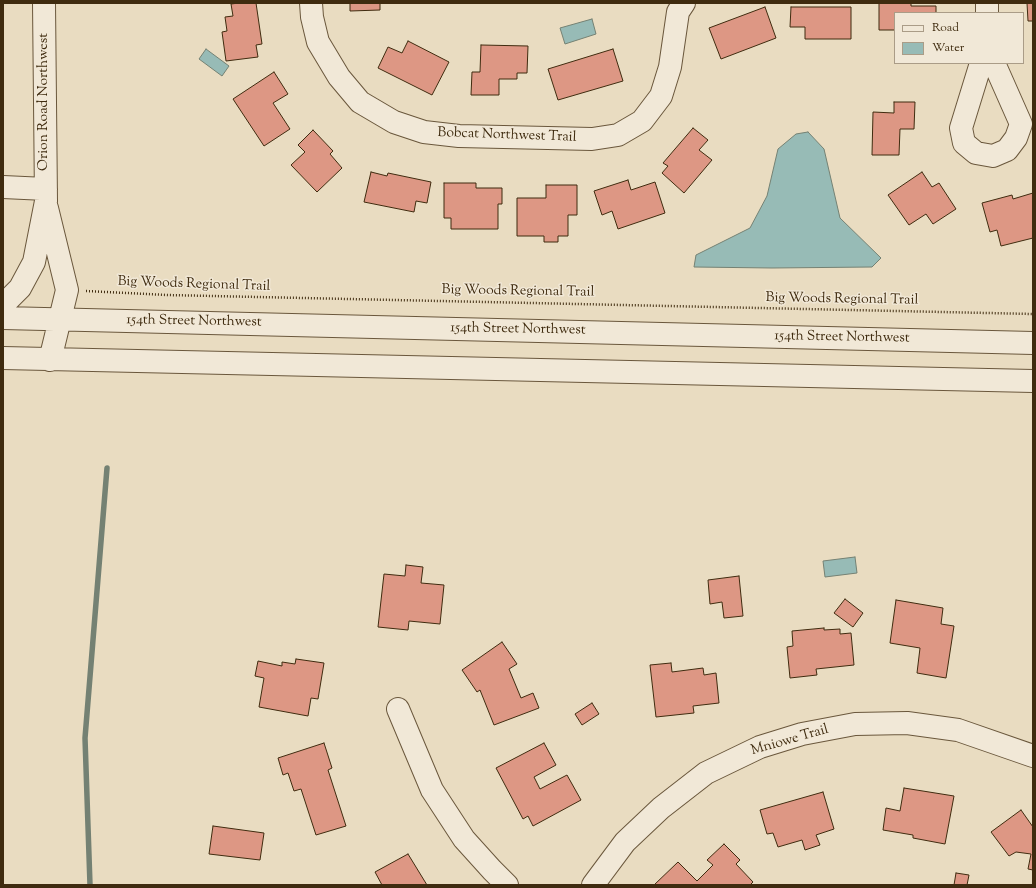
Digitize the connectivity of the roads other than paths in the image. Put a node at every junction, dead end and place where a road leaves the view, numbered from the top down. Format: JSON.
{"nodes":[{"id":1,"x":44,"y":3,"type":"edge"},
{"id":2,"x":311,"y":3,"type":"edge"},
{"id":3,"x":684,"y":3,"type":"edge"},
{"id":4,"x":981,"y":64,"type":"edge"},
{"id":5,"x":994,"y":64,"type":"edge"},
{"id":6,"x":3,"y":188,"type":"edge"},
{"id":7,"x":46,"y":195,"type":"junction"},
{"id":8,"x":3,"y":306,"type":"edge"},
{"id":9,"x":3,"y":318,"type":"edge"},
{"id":10,"x":60,"y":319,"type":"junction"},
{"id":11,"x":1033,"y":343,"type":"edge"},
{"id":12,"x":3,"y":358,"type":"edge"},
{"id":13,"x":50,"y":360,"type":"junction"},
{"id":14,"x":1033,"y":381,"type":"edge"},
{"id":15,"x":398,"y":709,"type":"dead end"},
{"id":16,"x":1033,"y":756,"type":"edge"},
{"id":17,"x":507,"y":885,"type":"edge"},
{"id":18,"x":593,"y":885,"type":"edge"}],
"edges":[{"from":1,"to":7,"type":"street","name":"Orion Road Northwest"},
{"from":2,"to":3,"type":"street","name":"Bobcat Northwest Trail"},
{"from":4,"to":5,"type":"street"},
{"from":6,"to":7,"type":"street"},
{"from":7,"to":8,"type":"street","name":"Orion Road Northwest"},
{"from":7,"to":10,"type":"street","name":"Orion Road Northwest"},
{"from":9,"to":10,"type":"street","name":"154th Street Northwest"},
{"from":10,"to":11,"type":"street","name":"154th Street Northwest"},
{"from":10,"to":13,"type":"street","name":"Orion Road Northwest"},
{"from":12,"to":13,"type":"street"},
{"from":13,"to":14,"type":"street"},
{"from":15,"to":17,"type":"street"},
{"from":16,"to":18,"type":"street","name":"Mniowe Trail"}]}
